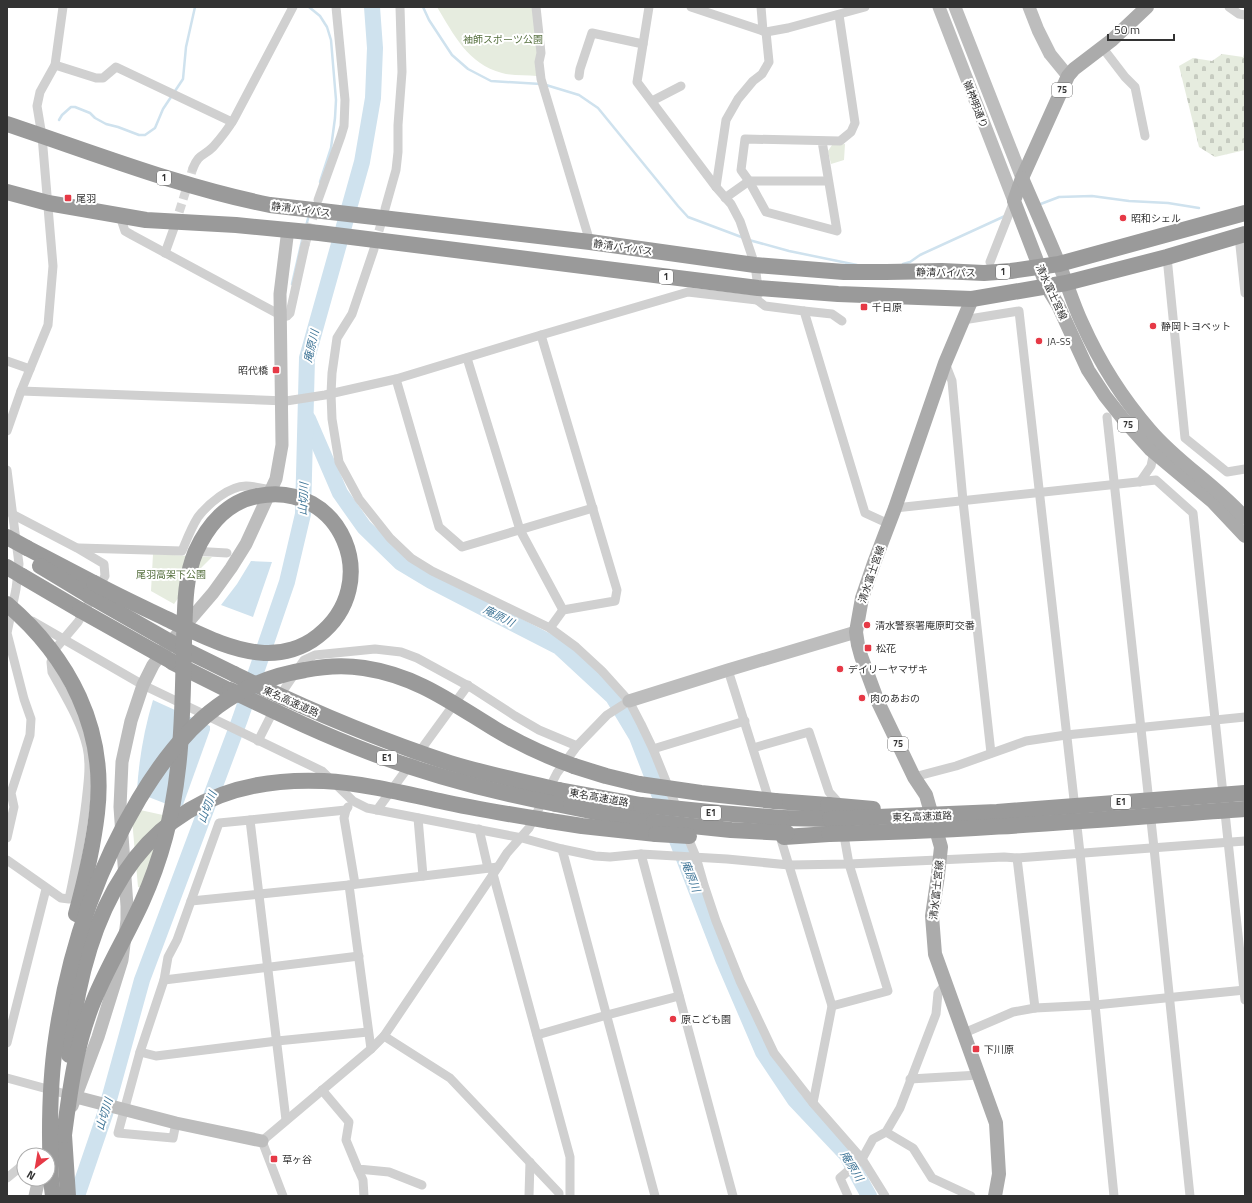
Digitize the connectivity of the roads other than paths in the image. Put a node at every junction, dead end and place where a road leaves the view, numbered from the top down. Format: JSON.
{"nodes":[{"id":1,"x":63,"y":7,"type":"edge"},
{"id":2,"x":293,"y":7,"type":"edge"},
{"id":3,"x":336,"y":7,"type":"edge"},
{"id":4,"x":400,"y":7,"type":"edge"},
{"id":5,"x":536,"y":7,"type":"edge"},
{"id":6,"x":648,"y":7,"type":"edge"},
{"id":7,"x":691,"y":7,"type":"edge"},
{"id":8,"x":761,"y":7,"type":"edge"},
{"id":9,"x":864,"y":7,"type":"edge"},
{"id":10,"x":939,"y":7,"type":"edge"},
{"id":11,"x":955,"y":7,"type":"edge"},
{"id":12,"x":1029,"y":7,"type":"edge"},
{"id":13,"x":1148,"y":7,"type":"edge"},
{"id":14,"x":1229,"y":7,"type":"edge"},
{"id":15,"x":839,"y":15,"type":"junction"},
{"id":16,"x":1245,"y":15,"type":"edge"},
{"id":17,"x":764,"y":31,"type":"junction"},
{"id":18,"x":643,"y":44,"type":"junction"},
{"id":19,"x":1102,"y":47,"type":"junction"},
{"id":20,"x":55,"y":64,"type":"junction"},
{"id":21,"x":579,"y":76,"type":"dead end"},
{"id":22,"x":1068,"y":76,"type":"junction"},
{"id":23,"x":681,"y":86,"type":"dead end"},
{"id":24,"x":652,"y":102,"type":"junction"},
{"id":25,"x":232,"y":122,"type":"junction"},
{"id":26,"x":7,"y":124,"type":"edge"},
{"id":27,"x":42,"y":136,"type":"junction"},
{"id":28,"x":1145,"y":136,"type":"dead end"},
{"id":29,"x":822,"y":141,"type":"junction"},
{"id":30,"x":193,"y":168,"type":"tunnel mouth"},
{"id":31,"x":1022,"y":178,"type":"junction"},
{"id":32,"x":749,"y":181,"type":"junction"},
{"id":33,"x":828,"y":181,"type":"junction"},
{"id":34,"x":716,"y":187,"type":"junction"},
{"id":35,"x":7,"y":192,"type":"edge"},
{"id":36,"x":725,"y":198,"type":"junction"},
{"id":37,"x":1014,"y":201,"type":"junction"},
{"id":38,"x":48,"y":202,"type":"junction"},
{"id":39,"x":322,"y":206,"type":"junction"},
{"id":40,"x":386,"y":209,"type":"tunnel mouth"},
{"id":41,"x":1245,"y":213,"type":"edge"},
{"id":42,"x":120,"y":216,"type":"junction"},
{"id":43,"x":174,"y":228,"type":"tunnel mouth"},
{"id":44,"x":288,"y":230,"type":"junction"},
{"id":45,"x":1242,"y":235,"type":"edge"},
{"id":46,"x":590,"y":242,"type":"junction"},
{"id":47,"x":305,"y":245,"type":"tunnel mouth"},
{"id":48,"x":374,"y":249,"type":"tunnel mouth"},
{"id":49,"x":164,"y":253,"type":"junction"},
{"id":50,"x":1167,"y":257,"type":"junction"},
{"id":51,"x":990,"y":262,"type":"dead end"},
{"id":52,"x":1059,"y":264,"type":"junction"},
{"id":53,"x":755,"y":265,"type":"junction"},
{"id":54,"x":1039,"y":266,"type":"junction"},
{"id":55,"x":1066,"y":284,"type":"junction"},
{"id":56,"x":1047,"y":287,"type":"junction"},
{"id":57,"x":1245,"y":293,"type":"edge"},
{"id":58,"x":757,"y":294,"type":"junction"},
{"id":59,"x":972,"y":299,"type":"junction"},
{"id":60,"x":804,"y":311,"type":"junction"},
{"id":61,"x":281,"y":316,"type":"junction"},
{"id":62,"x":963,"y":320,"type":"junction"},
{"id":63,"x":842,"y":321,"type":"dead end"},
{"id":64,"x":541,"y":335,"type":"junction"},
{"id":65,"x":467,"y":358,"type":"junction"},
{"id":66,"x":7,"y":361,"type":"edge"},
{"id":67,"x":945,"y":363,"type":"junction"},
{"id":68,"x":30,"y":369,"type":"junction"},
{"id":69,"x":396,"y":380,"type":"junction"},
{"id":70,"x":21,"y":391,"type":"junction"},
{"id":71,"x":328,"y":394,"type":"junction"},
{"id":72,"x":284,"y":401,"type":"junction"},
{"id":73,"x":1107,"y":417,"type":"dead end"},
{"id":74,"x":7,"y":431,"type":"edge"},
{"id":75,"x":1154,"y":452,"type":"junction"},
{"id":76,"x":1245,"y":469,"type":"edge"},
{"id":77,"x":7,"y":470,"type":"edge"},
{"id":78,"x":1140,"y":482,"type":"junction"},
{"id":79,"x":1115,"y":484,"type":"junction"},
{"id":80,"x":271,"y":490,"type":"junction"},
{"id":81,"x":1039,"y":492,"type":"junction"},
{"id":82,"x":963,"y":501,"type":"junction"},
{"id":83,"x":593,"y":508,"type":"junction"},
{"id":84,"x":895,"y":508,"type":"junction"},
{"id":85,"x":12,"y":514,"type":"junction"},
{"id":86,"x":1245,"y":518,"type":"edge"},
{"id":87,"x":889,"y":524,"type":"junction"},
{"id":88,"x":520,"y":530,"type":"junction"},
{"id":89,"x":1245,"y":536,"type":"edge"},
{"id":90,"x":7,"y":537,"type":"edge"},
{"id":91,"x":7,"y":546,"type":"edge"},
{"id":92,"x":77,"y":548,"type":"junction"},
{"id":93,"x":182,"y":551,"type":"junction"},
{"id":94,"x":26,"y":552,"type":"junction"},
{"id":95,"x":227,"y":553,"type":"dead end"},
{"id":96,"x":7,"y":567,"type":"edge"},
{"id":97,"x":91,"y":589,"type":"junction"},
{"id":98,"x":563,"y":610,"type":"junction"},
{"id":99,"x":8,"y":611,"type":"edge"},
{"id":100,"x":550,"y":628,"type":"junction"},
{"id":101,"x":856,"y":632,"type":"junction"},
{"id":102,"x":8,"y":638,"type":"edge"},
{"id":103,"x":64,"y":639,"type":"junction"},
{"id":104,"x":728,"y":670,"type":"junction"},
{"id":105,"x":143,"y":685,"type":"junction"},
{"id":106,"x":468,"y":685,"type":"junction"},
{"id":107,"x":626,"y":703,"type":"junction"},
{"id":108,"x":1245,"y":717,"type":"edge"},
{"id":109,"x":1215,"y":720,"type":"junction"},
{"id":110,"x":744,"y":722,"type":"junction"},
{"id":111,"x":1140,"y":726,"type":"junction"},
{"id":112,"x":1066,"y":735,"type":"junction"},
{"id":113,"x":254,"y":739,"type":"junction"},
{"id":114,"x":577,"y":746,"type":"junction"},
{"id":115,"x":753,"y":748,"type":"junction"},
{"id":116,"x":653,"y":749,"type":"junction"},
{"id":117,"x":991,"y":753,"type":"junction"},
{"id":118,"x":914,"y":777,"type":"junction"},
{"id":119,"x":9,"y":792,"type":"edge"},
{"id":120,"x":1245,"y":793,"type":"edge"},
{"id":121,"x":558,"y":797,"type":"junction"},
{"id":122,"x":353,"y":801,"type":"junction"},
{"id":123,"x":1245,"y":809,"type":"edge"},
{"id":124,"x":346,"y":810,"type":"junction"},
{"id":125,"x":377,"y":810,"type":"junction"},
{"id":126,"x":418,"y":818,"type":"junction"},
{"id":127,"x":829,"y":819,"type":"junction"},
{"id":128,"x":250,"y":820,"type":"junction"},
{"id":129,"x":655,"y":828,"type":"junction"},
{"id":130,"x":479,"y":829,"type":"junction"},
{"id":131,"x":784,"y":829,"type":"junction"},
{"id":132,"x":7,"y":838,"type":"edge"},
{"id":133,"x":522,"y":838,"type":"junction"},
{"id":134,"x":1245,"y":841,"type":"edge"},
{"id":135,"x":1229,"y":843,"type":"junction"},
{"id":136,"x":1154,"y":848,"type":"junction"},
{"id":137,"x":562,"y":849,"type":"junction"},
{"id":138,"x":1080,"y":853,"type":"junction"},
{"id":139,"x":641,"y":854,"type":"junction"},
{"id":140,"x":694,"y":857,"type":"junction"},
{"id":141,"x":1017,"y":858,"type":"junction"},
{"id":142,"x":940,"y":859,"type":"junction"},
{"id":143,"x":7,"y":860,"type":"edge"},
{"id":144,"x":849,"y":864,"type":"junction"},
{"id":145,"x":789,"y":865,"type":"junction"},
{"id":146,"x":493,"y":869,"type":"junction"},
{"id":147,"x":423,"y":876,"type":"junction"},
{"id":148,"x":352,"y":884,"type":"junction"},
{"id":149,"x":46,"y":889,"type":"junction"},
{"id":150,"x":259,"y":894,"type":"junction"},
{"id":151,"x":191,"y":901,"type":"junction"},
{"id":152,"x":359,"y":956,"type":"junction"},
{"id":153,"x":268,"y":967,"type":"junction"},
{"id":154,"x":164,"y":980,"type":"junction"},
{"id":155,"x":946,"y":984,"type":"junction"},
{"id":156,"x":1244,"y":990,"type":"edge"},
{"id":157,"x":679,"y":996,"type":"junction"},
{"id":158,"x":1170,"y":998,"type":"junction"},
{"id":159,"x":1245,"y":1000,"type":"edge"},
{"id":160,"x":1095,"y":1005,"type":"junction"},
{"id":161,"x":832,"y":1006,"type":"junction"},
{"id":162,"x":1035,"y":1008,"type":"junction"},
{"id":163,"x":607,"y":1015,"type":"junction"},
{"id":164,"x":368,"y":1032,"type":"junction"},
{"id":165,"x":964,"y":1033,"type":"junction"},
{"id":166,"x":537,"y":1035,"type":"junction"},
{"id":167,"x":384,"y":1036,"type":"junction"},
{"id":168,"x":277,"y":1041,"type":"junction"},
{"id":169,"x":7,"y":1043,"type":"edge"},
{"id":170,"x":370,"y":1050,"type":"junction"},
{"id":171,"x":140,"y":1052,"type":"junction"},
{"id":172,"x":979,"y":1075,"type":"junction"},
{"id":173,"x":7,"y":1078,"type":"edge"},
{"id":174,"x":910,"y":1079,"type":"junction"},
{"id":175,"x":322,"y":1090,"type":"junction"},
{"id":176,"x":76,"y":1097,"type":"junction"},
{"id":177,"x":813,"y":1103,"type":"junction"},
{"id":178,"x":122,"y":1109,"type":"junction"},
{"id":179,"x":286,"y":1120,"type":"junction"},
{"id":180,"x":176,"y":1123,"type":"junction"},
{"id":181,"x":886,"y":1132,"type":"junction"},
{"id":182,"x":64,"y":1141,"type":"junction"},
{"id":183,"x":262,"y":1141,"type":"junction"},
{"id":184,"x":45,"y":1147,"type":"edge"},
{"id":185,"x":47,"y":1147,"type":"edge"},
{"id":186,"x":52,"y":1147,"type":"edge"},
{"id":187,"x":859,"y":1161,"type":"junction"},
{"id":188,"x":530,"y":1162,"type":"junction"},
{"id":189,"x":358,"y":1169,"type":"junction"},
{"id":190,"x":16,"y":1171,"type":"edge"},
{"id":191,"x":7,"y":1178,"type":"edge"},
{"id":192,"x":422,"y":1185,"type":"dead end"},
{"id":193,"x":40,"y":1187,"type":"edge"},
{"id":194,"x":35,"y":1196,"type":"edge"},
{"id":195,"x":68,"y":1196,"type":"edge"},
{"id":196,"x":283,"y":1196,"type":"edge"},
{"id":197,"x":364,"y":1196,"type":"edge"},
{"id":198,"x":529,"y":1196,"type":"edge"},
{"id":199,"x":560,"y":1196,"type":"edge"},
{"id":200,"x":570,"y":1196,"type":"edge"},
{"id":201,"x":656,"y":1196,"type":"edge"},
{"id":202,"x":733,"y":1196,"type":"edge"},
{"id":203,"x":848,"y":1196,"type":"edge"},
{"id":204,"x":885,"y":1196,"type":"edge"},
{"id":205,"x":971,"y":1196,"type":"edge"},
{"id":206,"x":995,"y":1196,"type":"edge"},
{"id":207,"x":1114,"y":1196,"type":"edge"},
{"id":208,"x":1190,"y":1196,"type":"edge"}],
"edges":[{"from":1,"to":20,"type":"street"},
{"from":2,"to":25,"type":"street"},
{"from":3,"to":39,"type":"street"},
{"from":4,"to":40,"type":"street"},
{"from":5,"to":46,"type":"street"},
{"from":6,"to":18,"type":"street"},
{"from":7,"to":17,"type":"street"},
{"from":8,"to":17,"type":"street"},
{"from":9,"to":15,"type":"street"},
{"from":10,"to":37,"type":"street","name":"嶺神明通り"},
{"from":11,"to":31,"type":"street","name":"嶺神明通り"},
{"from":12,"to":22,"type":"street"},
{"from":13,"to":19,"type":"main road","number":"75"},
{"from":14,"to":16,"type":"street"},
{"from":15,"to":17,"type":"street"},
{"from":15,"to":29,"type":"street"},
{"from":17,"to":34,"type":"street"},
{"from":18,"to":21,"type":"street"},
{"from":18,"to":24,"type":"street"},
{"from":19,"to":22,"type":"main road","number":"75"},
{"from":19,"to":28,"type":"street"},
{"from":20,"to":25,"type":"street"},
{"from":20,"to":27,"type":"street"},
{"from":22,"to":31,"type":"main road","number":"75"},
{"from":23,"to":24,"type":"street"},
{"from":24,"to":34,"type":"street"},
{"from":25,"to":30,"type":"street"},
{"from":26,"to":27,"type":"highway","name":"静清バイパス","number":"1"},
{"from":27,"to":38,"type":"street"},
{"from":27,"to":39,"type":"highway","name":"静清バイパス","number":"1"},
{"from":29,"to":32,"type":"street"},
{"from":29,"to":33,"type":"street"},
{"from":31,"to":37,"type":"main road","number":"75"},
{"from":31,"to":52,"type":"main road","name":"清水富士宮線","number":"75"},
{"from":32,"to":33,"type":"street"},
{"from":32,"to":33,"type":"street"},
{"from":32,"to":36,"type":"street"},
{"from":34,"to":36,"type":"street"},
{"from":35,"to":38,"type":"highway","number":"1"},
{"from":36,"to":53,"type":"street"},
{"from":37,"to":51,"type":"street"},
{"from":37,"to":54,"type":"main road","name":"清水富士宮線","number":"75"},
{"from":38,"to":42,"type":"highway","number":"1"},
{"from":38,"to":68,"type":"street"},
{"from":39,"to":46,"type":"highway","name":"静清バイパス","number":"1"},
{"from":41,"to":52,"type":"highway","name":"静清バイパス","number":"1"},
{"from":42,"to":44,"type":"highway","number":"1"},
{"from":42,"to":49,"type":"street"},
{"from":43,"to":49,"type":"street"},
{"from":44,"to":58,"type":"highway","number":"1"},
{"from":44,"to":61,"type":"street"},
{"from":45,"to":50,"type":"highway","number":"1"},
{"from":45,"to":57,"type":"street"},
{"from":46,"to":53,"type":"highway","name":"静清バイパス","number":"1"},
{"from":47,"to":61,"type":"street"},
{"from":48,"to":71,"type":"street"},
{"from":49,"to":61,"type":"street"},
{"from":50,"to":55,"type":"highway","number":"1"},
{"from":50,"to":76,"type":"street"},
{"from":52,"to":54,"type":"highway","name":"静清バイパス","number":"1"},
{"from":52,"to":55,"type":"main road","name":"清水富士宮線","number":"75"},
{"from":53,"to":54,"type":"highway","name":"静清バイパス","number":"1"},
{"from":53,"to":58,"type":"street"},
{"from":54,"to":56,"type":"main road","name":"清水富士宮線","number":"75"},
{"from":55,"to":56,"type":"highway","number":"1"},
{"from":55,"to":86,"type":"main road","name":"清水富士宮線","number":"75"},
{"from":56,"to":59,"type":"highway","number":"1"},
{"from":56,"to":75,"type":"main road","name":"清水富士宮線","number":"75"},
{"from":58,"to":59,"type":"highway","number":"1"},
{"from":58,"to":60,"type":"street"},
{"from":58,"to":64,"type":"street"},
{"from":59,"to":62,"type":"main road","name":"清水富士宮線","number":"75"},
{"from":60,"to":63,"type":"street"},
{"from":60,"to":87,"type":"street"},
{"from":61,"to":72,"type":"street"},
{"from":62,"to":67,"type":"main road","name":"清水富士宮線","number":"75"},
{"from":62,"to":81,"type":"street"},
{"from":64,"to":65,"type":"street"},
{"from":64,"to":83,"type":"street"},
{"from":65,"to":69,"type":"street"},
{"from":65,"to":88,"type":"street"},
{"from":66,"to":68,"type":"street"},
{"from":67,"to":82,"type":"street"},
{"from":67,"to":84,"type":"main road","name":"清水富士宮線","number":"75"},
{"from":68,"to":70,"type":"street"},
{"from":69,"to":71,"type":"street"},
{"from":69,"to":88,"type":"street"},
{"from":70,"to":72,"type":"street"},
{"from":70,"to":74,"type":"street"},
{"from":71,"to":72,"type":"street"},
{"from":71,"to":100,"type":"street"},
{"from":72,"to":80,"type":"street"},
{"from":73,"to":79,"type":"street"},
{"from":75,"to":78,"type":"street"},
{"from":75,"to":89,"type":"main road","name":"清水富士宮線","number":"75"},
{"from":77,"to":85,"type":"street"},
{"from":78,"to":79,"type":"street"},
{"from":78,"to":109,"type":"street"},
{"from":79,"to":81,"type":"street"},
{"from":79,"to":111,"type":"street"},
{"from":80,"to":93,"type":"street"},
{"from":80,"to":105,"type":"street"},
{"from":81,"to":82,"type":"street"},
{"from":81,"to":112,"type":"street"},
{"from":82,"to":84,"type":"street"},
{"from":82,"to":117,"type":"street"},
{"from":83,"to":88,"type":"street"},
{"from":83,"to":98,"type":"street"},
{"from":84,"to":87,"type":"main road","name":"清水富士宮線","number":"75"},
{"from":85,"to":92,"type":"street"},
{"from":85,"to":99,"type":"street"},
{"from":87,"to":101,"type":"main road","name":"清水富士宮線","number":"75"},
{"from":88,"to":98,"type":"street"},
{"from":90,"to":94,"type":"highway","bridge":true},
{"from":91,"to":94,"type":"highway","name":"東名高速道路"},
{"from":92,"to":93,"type":"street"},
{"from":92,"to":103,"type":"street"},
{"from":93,"to":95,"type":"street"},
{"from":94,"to":97,"type":"highway","name":"東名高速道路"},
{"from":96,"to":121,"type":"highway","name":"東名高速道路","number":"E1","bridge":true},
{"from":97,"to":121,"type":"highway","name":"東名高速道路","number":"E1","bridge":true},
{"from":97,"to":182,"type":"highway","bridge":true},
{"from":98,"to":100,"type":"street"},
{"from":99,"to":102,"type":"street"},
{"from":99,"to":103,"type":"street"},
{"from":99,"to":184,"type":"highway","bridge":true},
{"from":100,"to":107,"type":"street"},
{"from":101,"to":104,"type":"street"},
{"from":101,"to":118,"type":"main road","name":"清水富士宮線","number":"75"},
{"from":102,"to":119,"type":"street"},
{"from":103,"to":105,"type":"street"},
{"from":103,"to":149,"type":"street"},
{"from":104,"to":107,"type":"street"},
{"from":104,"to":110,"type":"street"},
{"from":105,"to":113,"type":"street"},
{"from":105,"to":176,"type":"street"},
{"from":106,"to":113,"type":"street"},
{"from":106,"to":114,"type":"street"},
{"from":106,"to":125,"type":"street"},
{"from":107,"to":114,"type":"street"},
{"from":107,"to":116,"type":"street"},
{"from":108,"to":109,"type":"street"},
{"from":109,"to":111,"type":"street"},
{"from":109,"to":135,"type":"street"},
{"from":110,"to":115,"type":"street"},
{"from":110,"to":116,"type":"street"},
{"from":111,"to":112,"type":"street"},
{"from":111,"to":136,"type":"street"},
{"from":112,"to":117,"type":"street"},
{"from":112,"to":138,"type":"street"},
{"from":113,"to":122,"type":"street"},
{"from":114,"to":133,"type":"street"},
{"from":115,"to":144,"type":"street"},
{"from":115,"to":145,"type":"street"},
{"from":116,"to":140,"type":"street"},
{"from":117,"to":118,"type":"street"},
{"from":118,"to":142,"type":"main road","name":"清水富士宮線","number":"75"},
{"from":119,"to":132,"type":"street"},
{"from":120,"to":127,"type":"highway","name":"東名高速道路","number":"E1","bridge":true},
{"from":121,"to":129,"type":"highway","name":"東名高速道路","number":"E1"},
{"from":121,"to":131,"type":"highway","name":"東名高速道路","number":"E1","bridge":true},
{"from":122,"to":124,"type":"street"},
{"from":122,"to":125,"type":"street"},
{"from":123,"to":127,"type":"highway","name":"東名高速道路","number":"E1","bridge":true},
{"from":124,"to":128,"type":"street"},
{"from":124,"to":148,"type":"street"},
{"from":125,"to":126,"type":"street"},
{"from":126,"to":130,"type":"street"},
{"from":126,"to":147,"type":"street"},
{"from":127,"to":131,"type":"highway","name":"東名高速道路","number":"E1"},
{"from":127,"to":185,"type":"highway","bridge":true},
{"from":128,"to":150,"type":"street"},
{"from":128,"to":151,"type":"street"},
{"from":129,"to":131,"type":"highway","name":"東名高速道路","number":"E1","bridge":true},
{"from":129,"to":182,"type":"highway","bridge":true},
{"from":130,"to":133,"type":"street"},
{"from":130,"to":146,"type":"street"},
{"from":133,"to":137,"type":"street"},
{"from":133,"to":146,"type":"street"},
{"from":134,"to":135,"type":"street"},
{"from":135,"to":136,"type":"street"},
{"from":135,"to":156,"type":"street"},
{"from":136,"to":138,"type":"street"},
{"from":136,"to":158,"type":"street"},
{"from":137,"to":139,"type":"street"},
{"from":137,"to":163,"type":"street"},
{"from":138,"to":141,"type":"street"},
{"from":138,"to":160,"type":"street"},
{"from":139,"to":140,"type":"street"},
{"from":139,"to":157,"type":"street"},
{"from":140,"to":145,"type":"street"},
{"from":140,"to":177,"type":"street"},
{"from":141,"to":142,"type":"street"},
{"from":141,"to":162,"type":"street"},
{"from":142,"to":144,"type":"street"},
{"from":142,"to":155,"type":"main road","name":"清水富士宮線","number":"75"},
{"from":143,"to":149,"type":"street"},
{"from":144,"to":145,"type":"street"},
{"from":144,"to":161,"type":"street"},
{"from":145,"to":161,"type":"street"},
{"from":146,"to":147,"type":"street"},
{"from":146,"to":166,"type":"street"},
{"from":146,"to":167,"type":"street"},
{"from":147,"to":148,"type":"street"},
{"from":148,"to":150,"type":"street"},
{"from":148,"to":152,"type":"street"},
{"from":149,"to":169,"type":"street"},
{"from":150,"to":151,"type":"street"},
{"from":150,"to":153,"type":"street"},
{"from":151,"to":154,"type":"street"},
{"from":152,"to":153,"type":"street"},
{"from":152,"to":164,"type":"street"},
{"from":153,"to":154,"type":"street"},
{"from":153,"to":168,"type":"street"},
{"from":154,"to":171,"type":"street"},
{"from":155,"to":165,"type":"main road","name":"清水富士宮線","number":"75"},
{"from":155,"to":174,"type":"street"},
{"from":156,"to":158,"type":"street"},
{"from":156,"to":159,"type":"street"},
{"from":157,"to":163,"type":"street"},
{"from":157,"to":202,"type":"street"},
{"from":158,"to":160,"type":"street"},
{"from":158,"to":208,"type":"street"},
{"from":160,"to":162,"type":"street"},
{"from":160,"to":207,"type":"street"},
{"from":161,"to":177,"type":"street"},
{"from":162,"to":165,"type":"street"},
{"from":163,"to":166,"type":"street"},
{"from":163,"to":201,"type":"street"},
{"from":164,"to":168,"type":"street"},
{"from":164,"to":170,"type":"street"},
{"from":165,"to":172,"type":"main road","name":"清水富士宮線","number":"75"},
{"from":166,"to":200,"type":"street"},
{"from":167,"to":170,"type":"street"},
{"from":167,"to":188,"type":"street"},
{"from":168,"to":171,"type":"street"},
{"from":168,"to":179,"type":"street"},
{"from":170,"to":175,"type":"street"},
{"from":171,"to":178,"type":"street"},
{"from":172,"to":174,"type":"street"},
{"from":172,"to":206,"type":"main road","name":"清水富士宮線","number":"75"},
{"from":173,"to":176,"type":"street"},
{"from":174,"to":181,"type":"street"},
{"from":175,"to":179,"type":"street"},
{"from":175,"to":189,"type":"street"},
{"from":176,"to":178,"type":"street"},
{"from":176,"to":186,"type":"street"},
{"from":177,"to":187,"type":"street"},
{"from":178,"to":180,"type":"street"},
{"from":178,"to":180,"type":"street"},
{"from":179,"to":183,"type":"street"},
{"from":180,"to":183,"type":"street"},
{"from":181,"to":187,"type":"street"},
{"from":181,"to":205,"type":"street"},
{"from":182,"to":195,"type":"highway"},
{"from":183,"to":196,"type":"street"},
{"from":187,"to":203,"type":"street"},
{"from":187,"to":204,"type":"street"},
{"from":188,"to":198,"type":"street"},
{"from":188,"to":199,"type":"street"},
{"from":189,"to":192,"type":"street"},
{"from":189,"to":197,"type":"street"},
{"from":190,"to":191,"type":"street"},
{"from":193,"to":194,"type":"street"}]}
